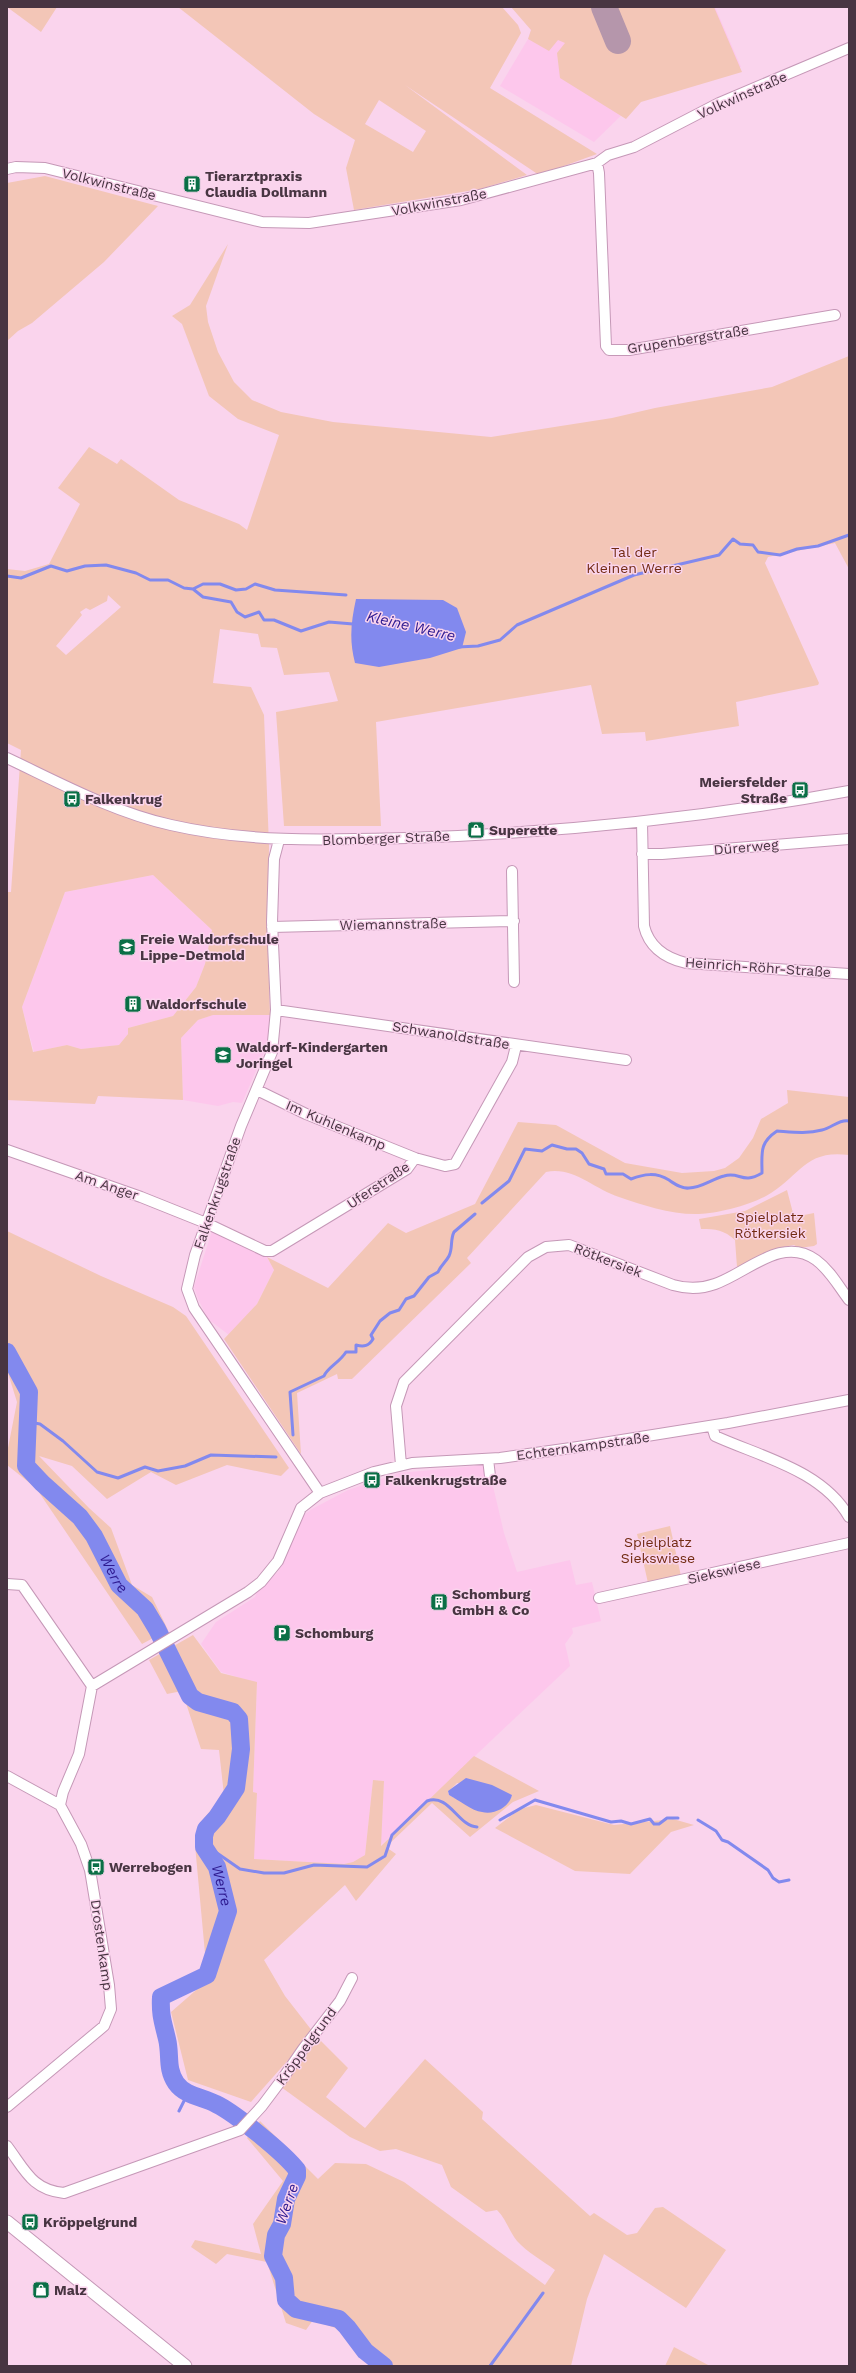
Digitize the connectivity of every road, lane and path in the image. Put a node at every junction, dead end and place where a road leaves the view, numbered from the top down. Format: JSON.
{"nodes":[{"id":1,"x":849,"y":48,"type":"edge"},
{"id":2,"x":597,"y":163,"type":"junction"},
{"id":3,"x":7,"y":170,"type":"edge"},
{"id":4,"x":835,"y":315,"type":"dead end"},
{"id":5,"x":7,"y":758,"type":"edge"},
{"id":6,"x":849,"y":791,"type":"edge"},
{"id":7,"x":642,"y":822,"type":"junction"},
{"id":8,"x":278,"y":840,"type":"junction"},
{"id":9,"x":849,"y":840,"type":"edge"},
{"id":10,"x":642,"y":854,"type":"junction"},
{"id":11,"x":512,"y":871,"type":"dead end"},
{"id":12,"x":514,"y":921,"type":"junction"},
{"id":13,"x":272,"y":927,"type":"junction"},
{"id":14,"x":849,"y":974,"type":"edge"},
{"id":15,"x":514,"y":982,"type":"dead end"},
{"id":16,"x":276,"y":1010,"type":"junction"},
{"id":17,"x":516,"y":1046,"type":"junction"},
{"id":18,"x":626,"y":1060,"type":"dead end"},
{"id":19,"x":257,"y":1090,"type":"junction"},
{"id":20,"x":7,"y":1150,"type":"edge"},
{"id":21,"x":415,"y":1158,"type":"junction"},
{"id":22,"x":206,"y":1223,"type":"junction"},
{"id":23,"x":849,"y":1300,"type":"edge"},
{"id":24,"x":849,"y":1400,"type":"edge"},
{"id":25,"x":712,"y":1426,"type":"junction"},
{"id":26,"x":488,"y":1459,"type":"junction"},
{"id":27,"x":401,"y":1465,"type":"junction"},
{"id":28,"x":490,"y":1476,"type":"dead end"},
{"id":29,"x":320,"y":1493,"type":"junction"},
{"id":30,"x":849,"y":1517,"type":"edge"},
{"id":31,"x":849,"y":1543,"type":"edge"},
{"id":32,"x":7,"y":1584,"type":"edge"},
{"id":33,"x":599,"y":1598,"type":"dead end"},
{"id":34,"x":92,"y":1686,"type":"junction"},
{"id":35,"x":7,"y":1776,"type":"edge"},
{"id":36,"x":60,"y":1805,"type":"junction"},
{"id":37,"x":352,"y":1978,"type":"dead end"},
{"id":38,"x":7,"y":2107,"type":"edge"},
{"id":39,"x":7,"y":2146,"type":"edge"},
{"id":40,"x":7,"y":2222,"type":"edge"},
{"id":41,"x":185,"y":2366,"type":"edge"}],
"edges":[{"from":1,"to":2,"type":"street","name":"Volkwinstraße"},
{"from":2,"to":3,"type":"street","name":"Volkwinstraße"},
{"from":2,"to":4,"type":"street","name":"Grupenbergstraße"},
{"from":5,"to":8,"type":"street","name":"Blomberger Straße"},
{"from":6,"to":7,"type":"street","name":"Blomberger Straße"},
{"from":7,"to":8,"type":"street","name":"Blomberger Straße"},
{"from":7,"to":10,"type":"street","name":"Heinrich-Röhr-Straße"},
{"from":8,"to":13,"type":"street","name":"Falkenkrugstraße"},
{"from":9,"to":10,"type":"street","name":"Dürerweg"},
{"from":10,"to":14,"type":"street","name":"Heinrich-Röhr-Straße"},
{"from":11,"to":12,"type":"street"},
{"from":12,"to":13,"type":"street","name":"Wiemannstraße"},
{"from":12,"to":15,"type":"street"},
{"from":13,"to":16,"type":"street","name":"Falkenkrugstraße"},
{"from":16,"to":17,"type":"street","name":"Schwanoldstraße"},
{"from":16,"to":19,"type":"street","name":"Falkenkrugstraße"},
{"from":17,"to":18,"type":"street","name":"Schwanoldstraße"},
{"from":17,"to":21,"type":"street","name":"Uferstraße"},
{"from":19,"to":21,"type":"street","name":"Im Kuhlenkamp"},
{"from":19,"to":22,"type":"street","name":"Falkenkrugstraße"},
{"from":20,"to":22,"type":"street","name":"Am Anger"},
{"from":21,"to":22,"type":"street","name":"Uferstraße"},
{"from":22,"to":29,"type":"street","name":"Falkenkrugstraße"},
{"from":23,"to":27,"type":"street","name":"Rötkersiek"},
{"from":24,"to":25,"type":"street","name":"Echternkampstraße"},
{"from":25,"to":26,"type":"street","name":"Echternkampstraße"},
{"from":25,"to":30,"type":"street"},
{"from":26,"to":27,"type":"street","name":"Echternkampstraße"},
{"from":26,"to":28,"type":"street"},
{"from":27,"to":29,"type":"street","name":"Echternkampstraße"},
{"from":29,"to":34,"type":"street"},
{"from":31,"to":33,"type":"street","name":"Siekswiese"},
{"from":32,"to":34,"type":"street"},
{"from":34,"to":36,"type":"street"},
{"from":35,"to":36,"type":"street"},
{"from":36,"to":38,"type":"street","name":"Drostenkamp"},
{"from":37,"to":39,"type":"street","name":"Kröppelgrund"},
{"from":40,"to":41,"type":"main road"}]}
